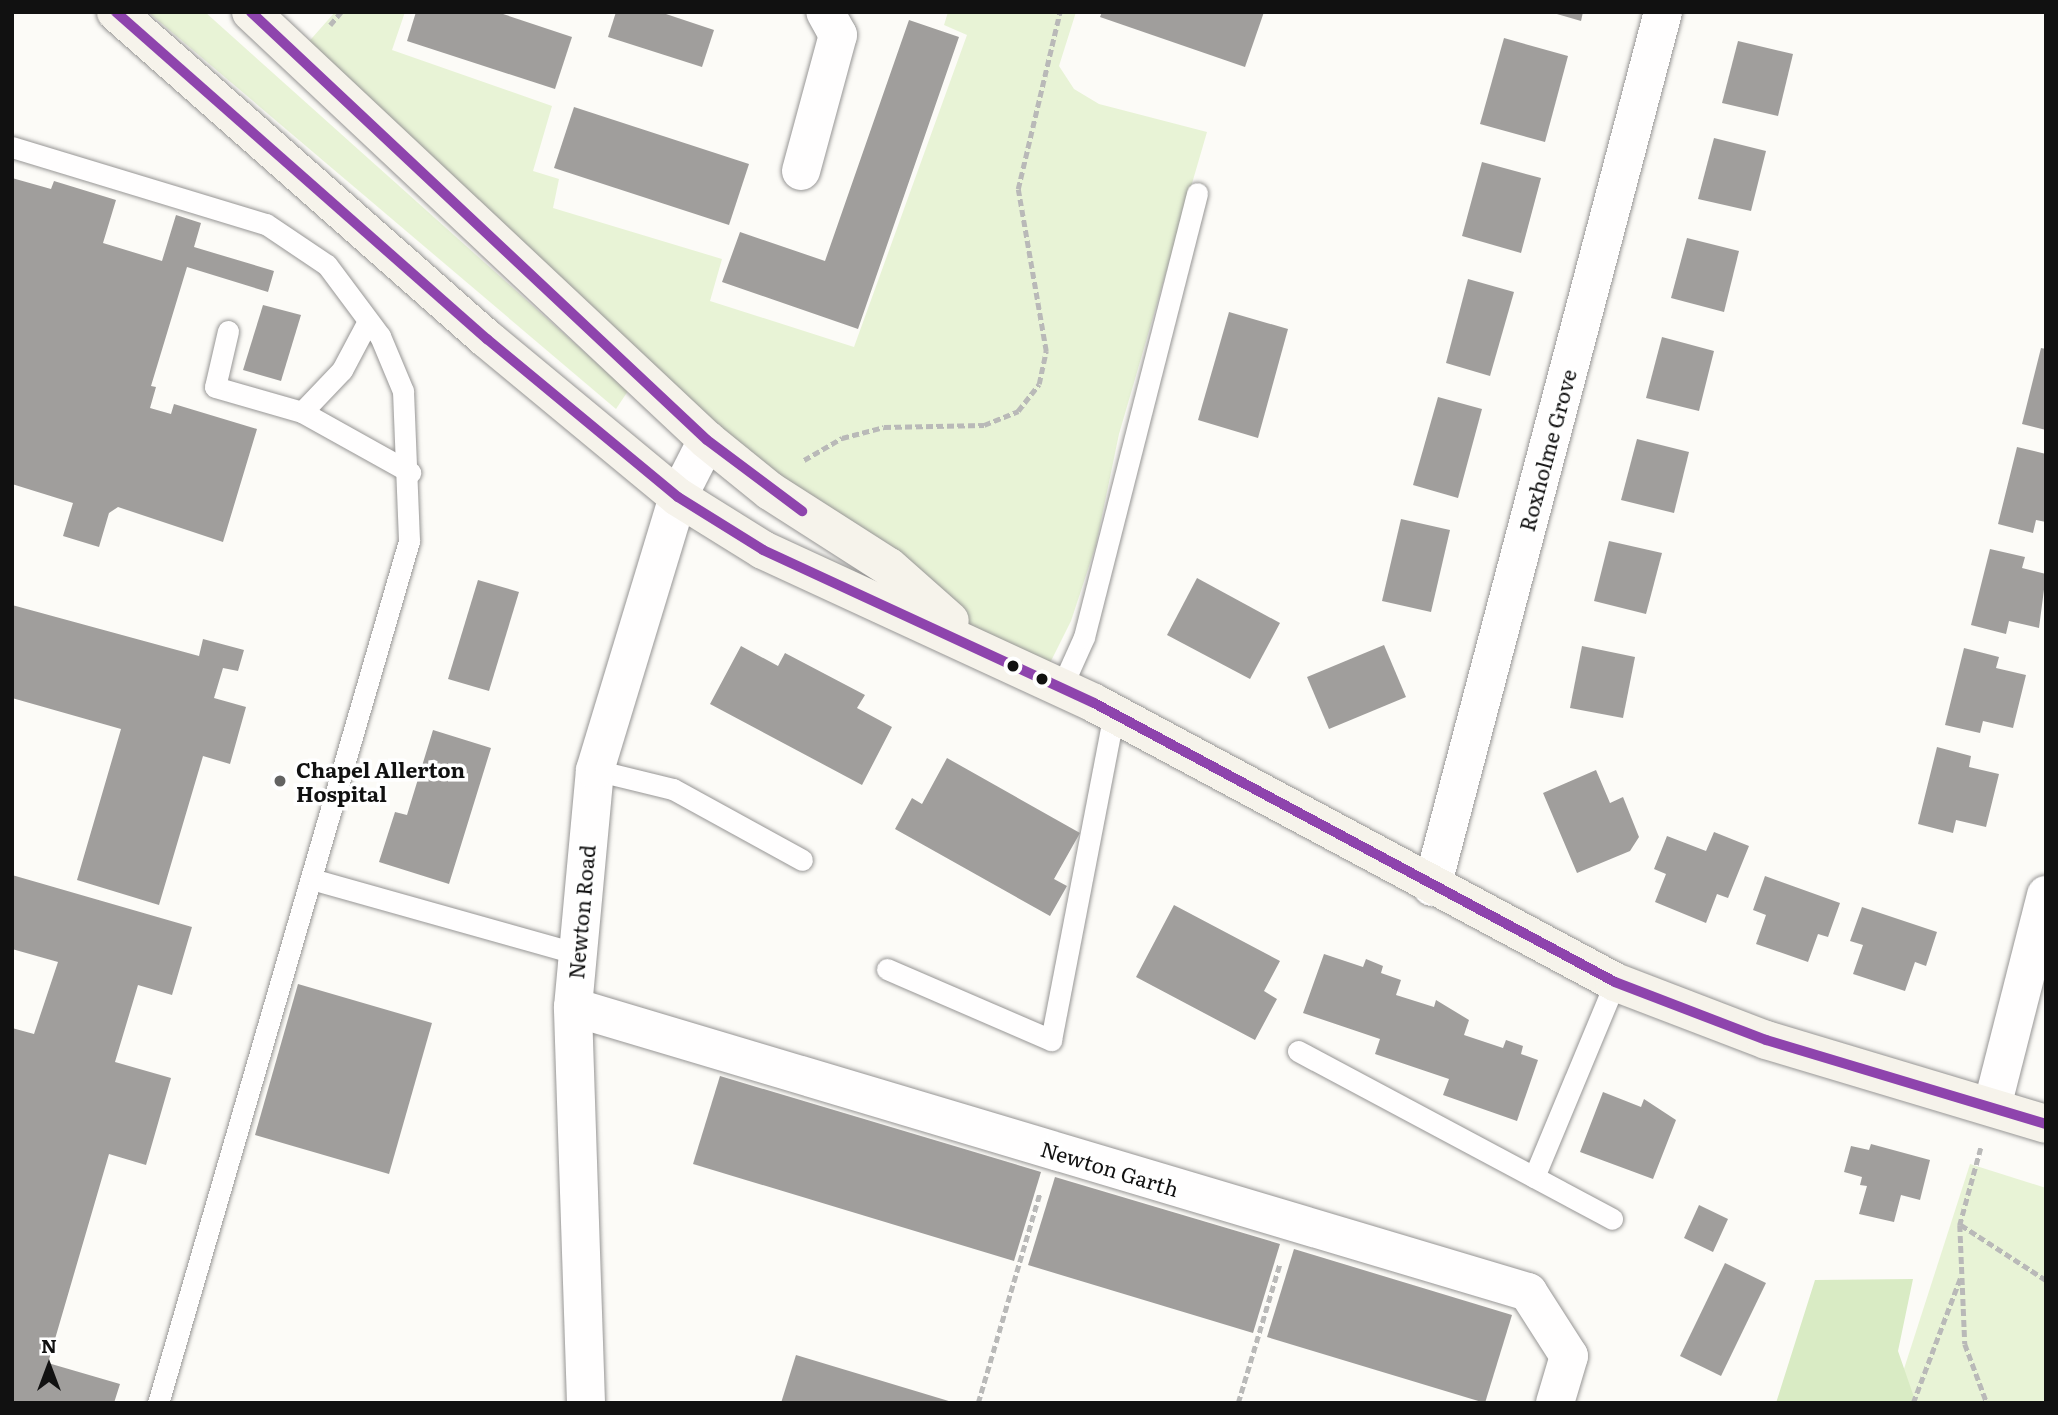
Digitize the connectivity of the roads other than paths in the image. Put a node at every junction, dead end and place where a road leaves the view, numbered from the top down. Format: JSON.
{"nodes":[{"id":1,"x":116,"y":12,"type":"edge"},
{"id":2,"x":251,"y":12,"type":"edge"},
{"id":3,"x":825,"y":12,"type":"edge"},
{"id":4,"x":1663,"y":12,"type":"edge"},
{"id":5,"x":12,"y":147,"type":"edge"},
{"id":6,"x":801,"y":172,"type":"dead end"},
{"id":7,"x":1197,"y":193,"type":"dead end"},
{"id":8,"x":368,"y":321,"type":"junction"},
{"id":9,"x":228,"y":331,"type":"dead end"},
{"id":10,"x":302,"y":412,"type":"junction"},
{"id":11,"x":707,"y":440,"type":"junction"},
{"id":12,"x":410,"y":472,"type":"junction"},
{"id":13,"x":678,"y":497,"type":"junction"},
{"id":14,"x":975,"y":643,"type":"junction"},
{"id":15,"x":1062,"y":686,"type":"junction"},
{"id":16,"x":1114,"y":713,"type":"junction"},
{"id":17,"x":595,"y":770,"type":"junction"},
{"id":18,"x":802,"y":860,"type":"dead end"},
{"id":19,"x":315,"y":880,"type":"junction"},
{"id":20,"x":1432,"y":887,"type":"junction"},
{"id":21,"x":2046,"y":895,"type":"edge"},
{"id":22,"x":575,"y":953,"type":"junction"},
{"id":23,"x":887,"y":969,"type":"dead end"},
{"id":24,"x":1615,"y":982,"type":"junction"},
{"id":25,"x":573,"y":1007,"type":"junction"},
{"id":26,"x":1298,"y":1051,"type":"dead end"},
{"id":27,"x":1992,"y":1107,"type":"junction"},
{"id":28,"x":2046,"y":1124,"type":"edge"},
{"id":29,"x":1534,"y":1177,"type":"junction"},
{"id":30,"x":1612,"y":1219,"type":"dead end"},
{"id":31,"x":158,"y":1403,"type":"edge"},
{"id":32,"x":586,"y":1403,"type":"edge"},
{"id":33,"x":1555,"y":1403,"type":"edge"}],
"edges":[{"from":1,"to":13,"type":"main road"},
{"from":2,"to":11,"type":"main road"},
{"from":3,"to":6,"type":"street"},
{"from":4,"to":20,"type":"street","name":"Roxholme Grove"},
{"from":5,"to":8,"type":"lane"},
{"from":7,"to":15,"type":"lane"},
{"from":8,"to":10,"type":"lane"},
{"from":8,"to":12,"type":"lane"},
{"from":9,"to":10,"type":"lane"},
{"from":10,"to":12,"type":"lane"},
{"from":11,"to":13,"type":"street","name":"Newton Road"},
{"from":11,"to":14,"type":"main road"},
{"from":12,"to":19,"type":"lane"},
{"from":13,"to":14,"type":"main road"},
{"from":13,"to":17,"type":"street","name":"Newton Road"},
{"from":14,"to":15,"type":"main road"},
{"from":15,"to":16,"type":"main road"},
{"from":16,"to":20,"type":"main road"},
{"from":16,"to":23,"type":"lane"},
{"from":17,"to":18,"type":"lane"},
{"from":17,"to":22,"type":"street","name":"Newton Road"},
{"from":19,"to":22,"type":"lane"},
{"from":19,"to":31,"type":"lane"},
{"from":20,"to":24,"type":"main road"},
{"from":21,"to":27,"type":"street"},
{"from":22,"to":25,"type":"street","name":"Newton Road"},
{"from":24,"to":27,"type":"main road"},
{"from":24,"to":29,"type":"lane"},
{"from":25,"to":32,"type":"street","name":"Newton Road"},
{"from":25,"to":33,"type":"street","name":"Newton Garth"},
{"from":26,"to":29,"type":"lane"},
{"from":27,"to":28,"type":"main road"},
{"from":29,"to":30,"type":"lane"}]}
